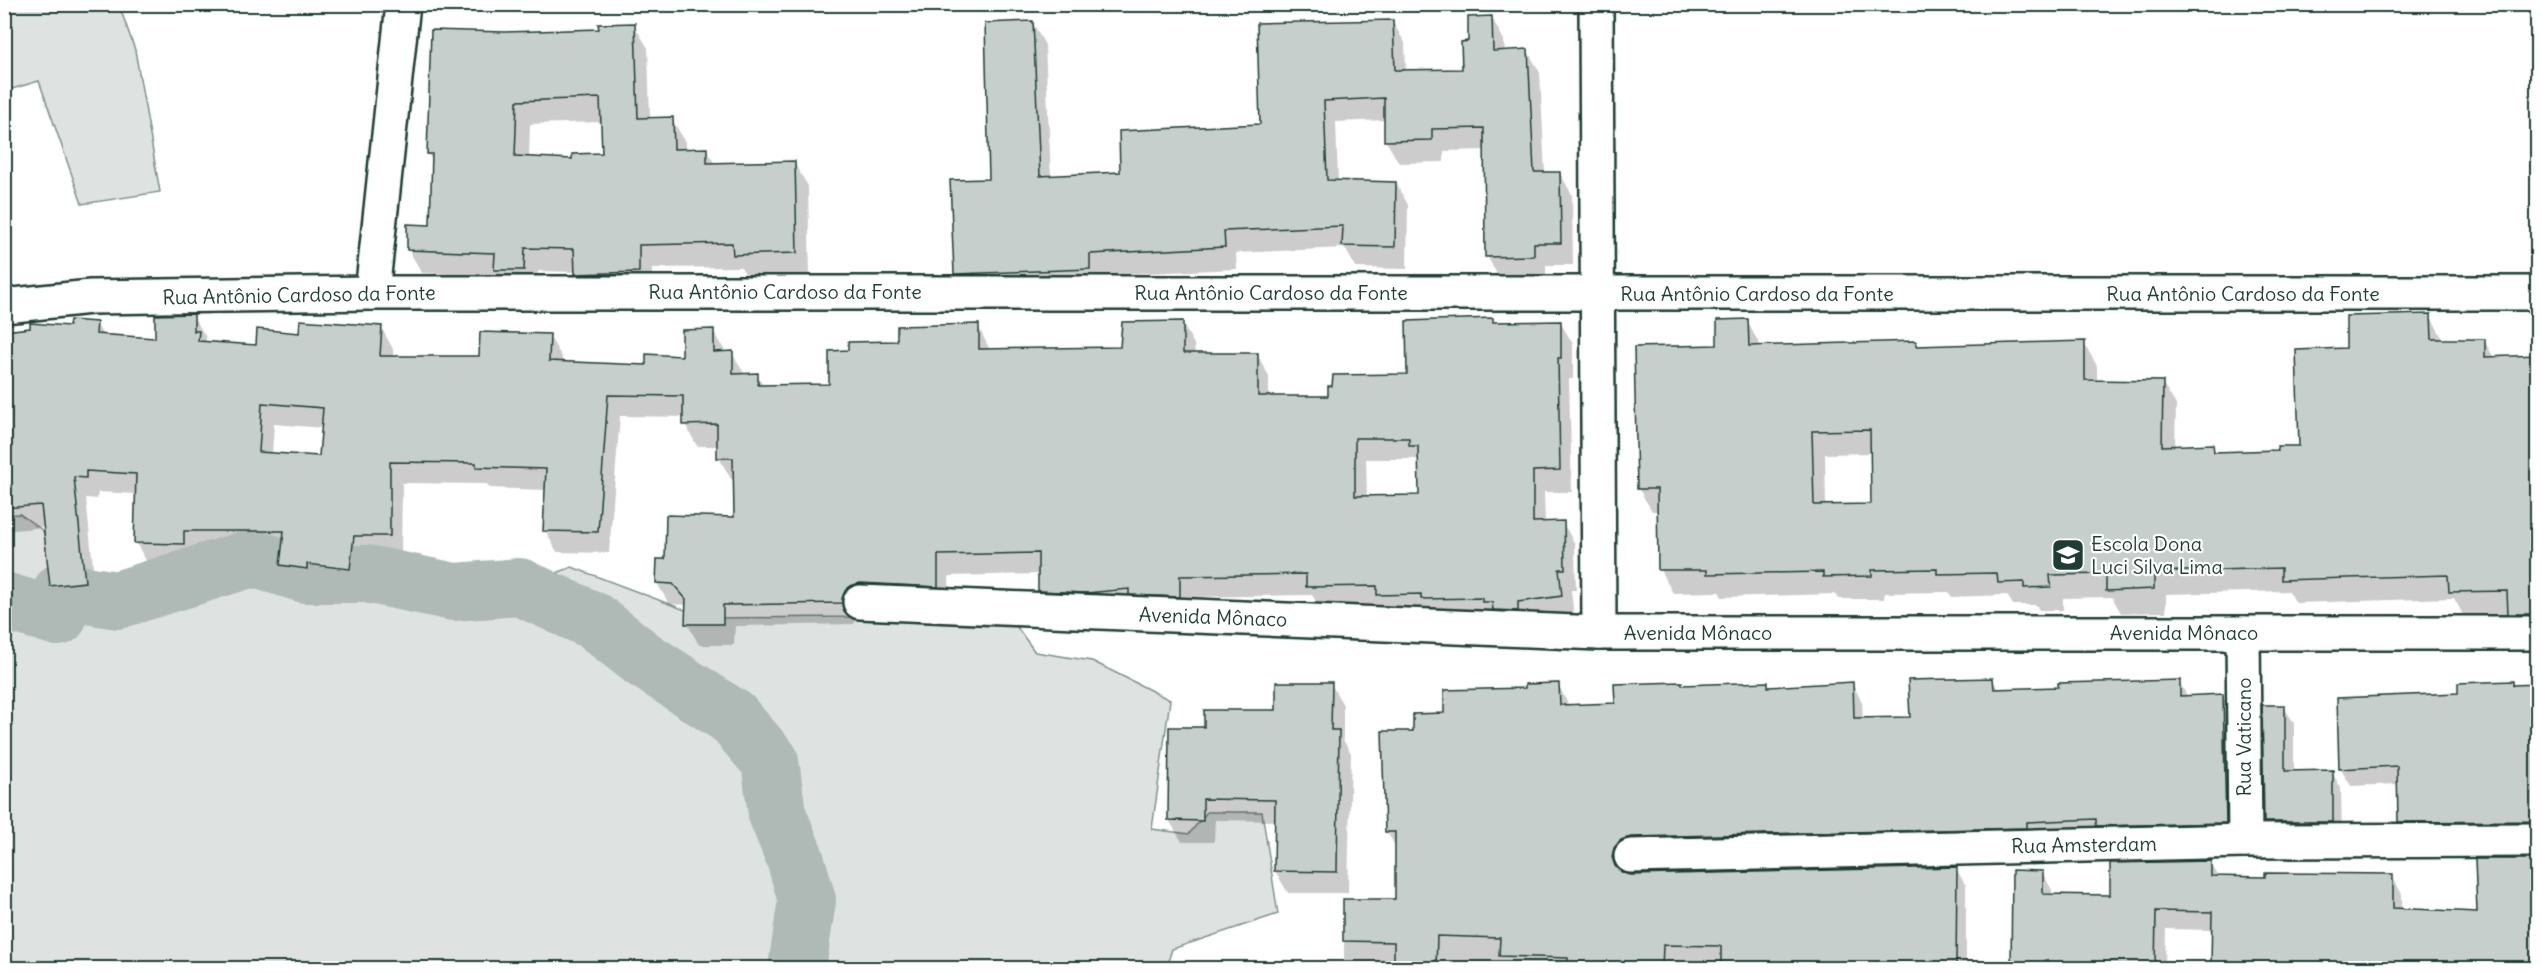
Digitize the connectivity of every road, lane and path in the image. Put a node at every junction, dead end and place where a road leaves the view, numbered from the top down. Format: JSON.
{"nodes":[{"id":1,"x":403,"y":4,"type":"edge"},
{"id":2,"x":1596,"y":4,"type":"edge"},
{"id":3,"x":372,"y":293,"type":"junction"},
{"id":4,"x":2538,"y":293,"type":"edge"},
{"id":5,"x":1599,"y":294,"type":"junction"},
{"id":6,"x":4,"y":306,"type":"edge"},
{"id":7,"x":860,"y":602,"type":"dead end"},
{"id":8,"x":1599,"y":633,"type":"junction"},
{"id":9,"x":2243,"y":633,"type":"junction"},
{"id":10,"x":2538,"y":633,"type":"edge"},
{"id":11,"x":2538,"y":840,"type":"edge"},
{"id":12,"x":2245,"y":841,"type":"junction"},
{"id":13,"x":1631,"y":856,"type":"dead end"}],
"edges":[{"from":1,"to":3,"type":"street"},
{"from":2,"to":5,"type":"street"},
{"from":3,"to":5,"type":"street","name":"Rua Antônio Cardoso da Fonte"},
{"from":3,"to":6,"type":"street","name":"Rua Antônio Cardoso da Fonte"},
{"from":4,"to":5,"type":"street","name":"Rua Antônio Cardoso da Fonte"},
{"from":5,"to":8,"type":"street"},
{"from":7,"to":8,"type":"street","name":"Avenida Mônaco"},
{"from":8,"to":9,"type":"street","name":"Avenida Mônaco"},
{"from":9,"to":10,"type":"street","name":"Avenida Mônaco"},
{"from":9,"to":12,"type":"street","name":"Rua Vaticano"},
{"from":11,"to":12,"type":"street","name":"Rua Amsterdam"},
{"from":12,"to":13,"type":"street","name":"Rua Amsterdam"}]}
